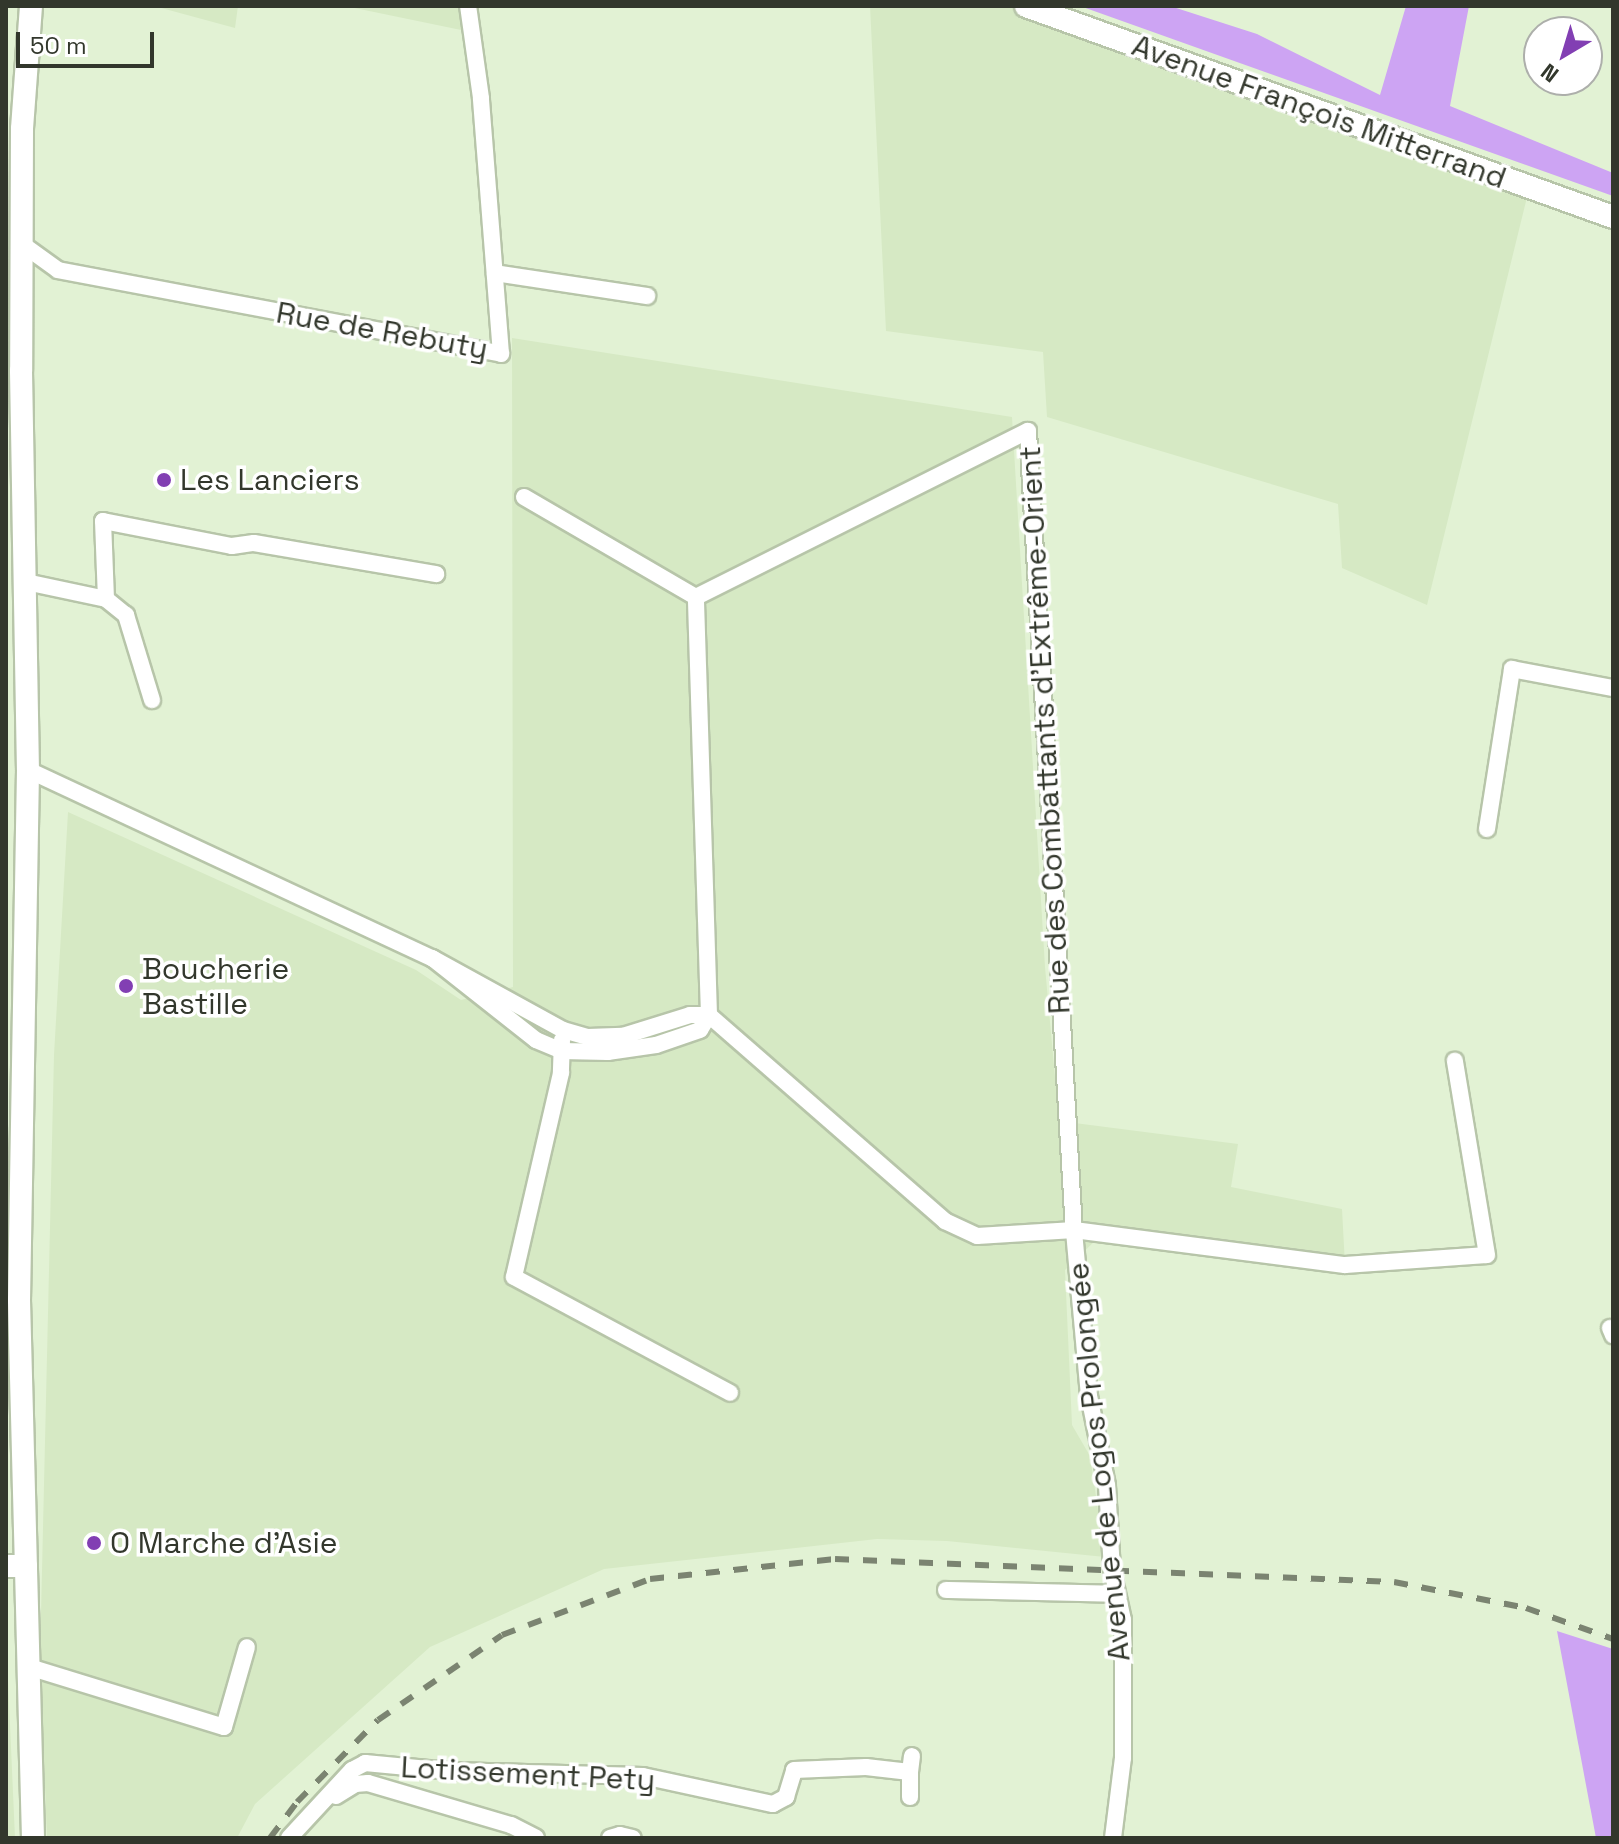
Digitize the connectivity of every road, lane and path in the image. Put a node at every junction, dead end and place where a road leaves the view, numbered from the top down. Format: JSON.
{"nodes":[{"id":1,"x":31,"y":6,"type":"edge"},
{"id":2,"x":468,"y":6,"type":"edge"},
{"id":3,"x":1026,"y":6,"type":"edge"},
{"id":4,"x":1613,"y":217,"type":"edge"},
{"id":5,"x":22,"y":244,"type":"junction"},
{"id":6,"x":495,"y":273,"type":"junction"},
{"id":7,"x":647,"y":296,"type":"dead end"},
{"id":8,"x":524,"y":497,"type":"dead end"},
{"id":9,"x":436,"y":574,"type":"dead end"},
{"id":10,"x":26,"y":582,"type":"junction"},
{"id":11,"x":696,"y":597,"type":"junction"},
{"id":12,"x":106,"y":599,"type":"junction"},
{"id":13,"x":1613,"y":688,"type":"edge"},
{"id":14,"x":152,"y":700,"type":"dead end"},
{"id":15,"x":28,"y":770,"type":"junction"},
{"id":16,"x":1487,"y":829,"type":"dead end"},
{"id":17,"x":432,"y":958,"type":"junction"},
{"id":18,"x":709,"y":1015,"type":"junction"},
{"id":19,"x":563,"y":1030,"type":"junction"},
{"id":20,"x":562,"y":1051,"type":"junction"},
{"id":21,"x":1455,"y":1061,"type":"dead end"},
{"id":22,"x":1074,"y":1230,"type":"junction"},
{"id":23,"x":730,"y":1393,"type":"dead end"},
{"id":24,"x":16,"y":1566,"type":"edge"},
{"id":25,"x":946,"y":1590,"type":"dead end"},
{"id":26,"x":1116,"y":1594,"type":"junction"},
{"id":27,"x":247,"y":1647,"type":"dead end"},
{"id":28,"x":29,"y":1667,"type":"junction"},
{"id":29,"x":910,"y":1797,"type":"dead end"},
{"id":30,"x":314,"y":1809,"type":"junction"},
{"id":31,"x":33,"y":1838,"type":"edge"},
{"id":32,"x":289,"y":1838,"type":"edge"},
{"id":33,"x":536,"y":1838,"type":"edge"},
{"id":34,"x":610,"y":1838,"type":"edge"},
{"id":35,"x":633,"y":1838,"type":"edge"},
{"id":36,"x":1113,"y":1838,"type":"edge"}],
"edges":[{"from":1,"to":5,"type":"street"},
{"from":2,"to":6,"type":"street","name":"Rue de Rebuty"},
{"from":3,"to":4,"type":"street","name":"Avenue François Mitterrand"},
{"from":5,"to":6,"type":"street","name":"Rue de Rebuty"},
{"from":5,"to":10,"type":"street"},
{"from":6,"to":7,"type":"street"},
{"from":8,"to":11,"type":"street"},
{"from":9,"to":12,"type":"street"},
{"from":10,"to":12,"type":"street"},
{"from":10,"to":15,"type":"street"},
{"from":11,"to":18,"type":"street"},
{"from":11,"to":22,"type":"street","name":"Rue des Combattants d'Extrême-Orient"},
{"from":12,"to":14,"type":"street"},
{"from":13,"to":16,"type":"street"},
{"from":15,"to":17,"type":"street"},
{"from":15,"to":24,"type":"street"},
{"from":17,"to":19,"type":"street"},
{"from":17,"to":20,"type":"street"},
{"from":18,"to":19,"type":"street"},
{"from":18,"to":20,"type":"street"},
{"from":18,"to":22,"type":"street"},
{"from":19,"to":20,"type":"street"},
{"from":20,"to":23,"type":"street"},
{"from":21,"to":22,"type":"street"},
{"from":22,"to":26,"type":"street","name":"Avenue de Logos Prolongée"},
{"from":24,"to":28,"type":"street"},
{"from":25,"to":26,"type":"street"},
{"from":26,"to":36,"type":"street","name":"Avenue de Logos Prolongée"},
{"from":27,"to":28,"type":"street"},
{"from":28,"to":31,"type":"street"},
{"from":29,"to":30,"type":"street","name":"Lotissement Pety"},
{"from":30,"to":32,"type":"street"},
{"from":30,"to":33,"type":"street"},
{"from":34,"to":35,"type":"street"}]}
